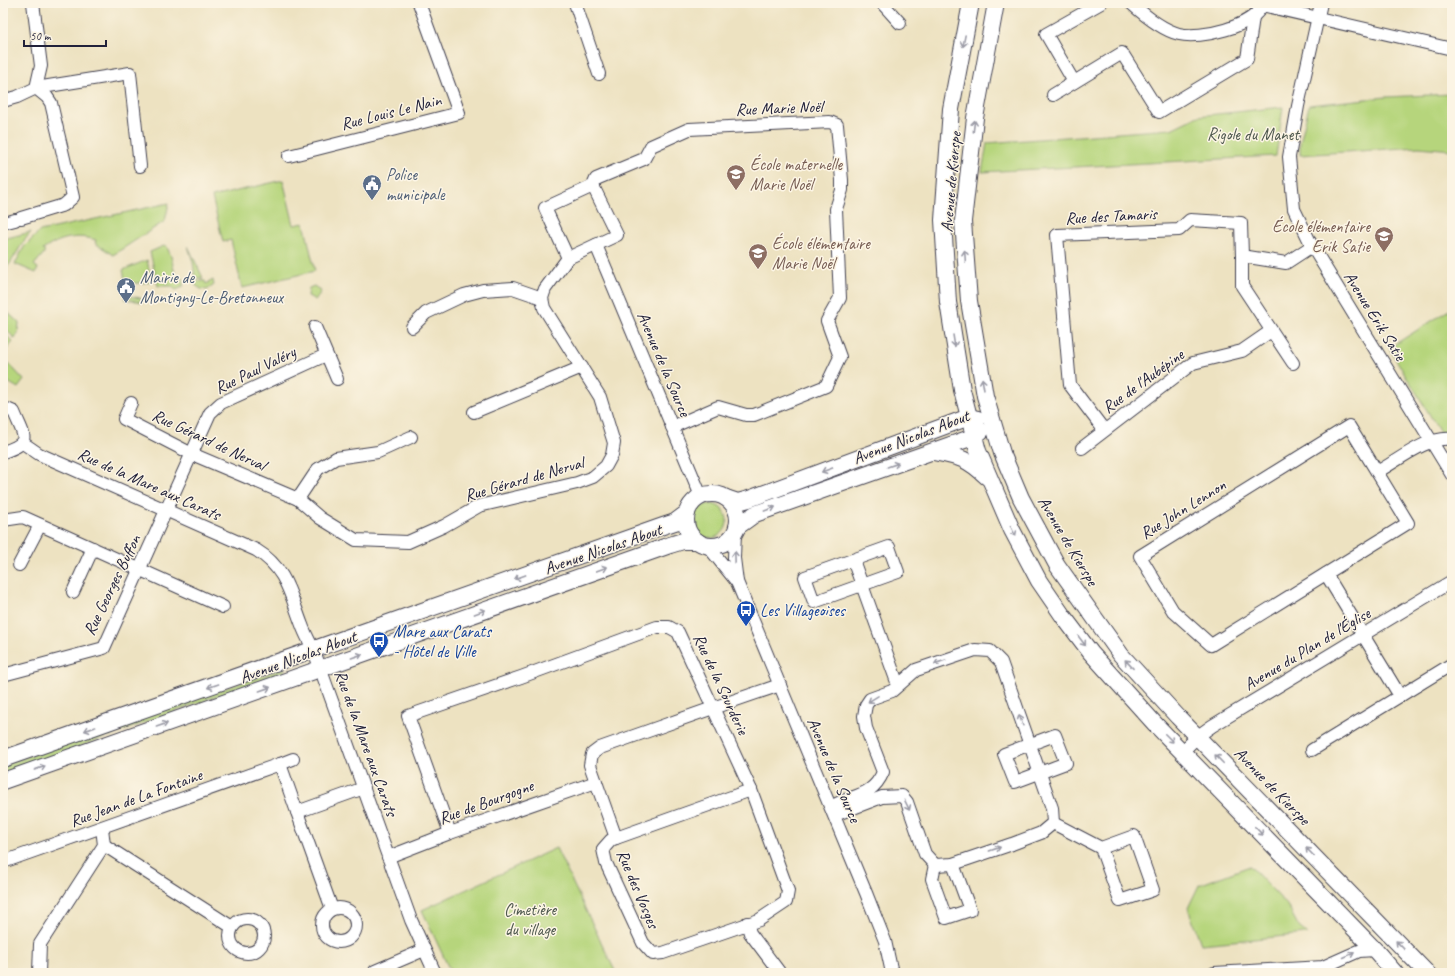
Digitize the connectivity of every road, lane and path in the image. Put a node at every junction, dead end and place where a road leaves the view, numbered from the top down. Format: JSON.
{"nodes":[{"id":1,"x":33,"y":3,"type":"edge"},
{"id":2,"x":419,"y":3,"type":"edge"},
{"id":3,"x":575,"y":3,"type":"edge"},
{"id":4,"x":882,"y":3,"type":"edge"},
{"id":5,"x":971,"y":3,"type":"edge"},
{"id":6,"x":996,"y":3,"type":"edge"},
{"id":7,"x":1101,"y":3,"type":"edge"},
{"id":8,"x":1130,"y":3,"type":"edge"},
{"id":9,"x":1320,"y":3,"type":"edge"},
{"id":10,"x":1262,"y":4,"type":"edge"},
{"id":11,"x":1253,"y":17,"type":"junction"},
{"id":12,"x":1317,"y":18,"type":"junction"},
{"id":13,"x":900,"y":22,"type":"dead end"},
{"id":14,"x":1452,"y":50,"type":"edge"},
{"id":15,"x":599,"y":74,"type":"dead end"},
{"id":16,"x":1074,"y":82,"type":"junction"},
{"id":17,"x":36,"y":88,"type":"junction"},
{"id":18,"x":1054,"y":95,"type":"dead end"},
{"id":19,"x":3,"y":101,"type":"edge"},
{"id":20,"x":289,"y":156,"type":"dead end"},
{"id":21,"x":140,"y":166,"type":"dead end"},
{"id":22,"x":594,"y":186,"type":"junction"},
{"id":23,"x":3,"y":223,"type":"edge"},
{"id":24,"x":596,"y":245,"type":"junction"},
{"id":25,"x":1312,"y":246,"type":"junction"},
{"id":26,"x":1242,"y":256,"type":"junction"},
{"id":27,"x":568,"y":258,"type":"junction"},
{"id":28,"x":542,"y":298,"type":"junction"},
{"id":29,"x":315,"y":327,"type":"dead end"},
{"id":30,"x":412,"y":327,"type":"dead end"},
{"id":31,"x":1271,"y":331,"type":"junction"},
{"id":32,"x":326,"y":355,"type":"junction"},
{"id":33,"x":1293,"y":363,"type":"dead end"},
{"id":34,"x":582,"y":367,"type":"junction"},
{"id":35,"x":338,"y":379,"type":"dead end"},
{"id":36,"x":131,"y":403,"type":"dead end"},
{"id":37,"x":3,"y":411,"type":"edge"},
{"id":38,"x":474,"y":412,"type":"dead end"},
{"id":39,"x":968,"y":417,"type":"junction"},
{"id":40,"x":672,"y":427,"type":"junction"},
{"id":41,"x":982,"y":430,"type":"junction"},
{"id":42,"x":1104,"y":430,"type":"junction"},
{"id":43,"x":411,"y":437,"type":"dead end"},
{"id":44,"x":1452,"y":439,"type":"edge"},
{"id":45,"x":1431,"y":440,"type":"junction"},
{"id":46,"x":23,"y":443,"type":"junction"},
{"id":47,"x":1082,"y":448,"type":"dead end"},
{"id":48,"x":3,"y":452,"type":"edge"},
{"id":49,"x":932,"y":452,"type":"junction"},
{"id":50,"x":192,"y":454,"type":"junction"},
{"id":51,"x":1377,"y":472,"type":"junction"},
{"id":52,"x":1452,"y":475,"type":"edge"},
{"id":53,"x":990,"y":480,"type":"junction"},
{"id":54,"x":701,"y":496,"type":"junction"},
{"id":55,"x":726,"y":498,"type":"junction"},
{"id":56,"x":298,"y":499,"type":"junction"},
{"id":57,"x":166,"y":510,"type":"junction"},
{"id":58,"x":687,"y":513,"type":"junction"},
{"id":59,"x":3,"y":520,"type":"edge"},
{"id":60,"x":40,"y":525,"type":"junction"},
{"id":61,"x":736,"y":530,"type":"junction"},
{"id":62,"x":702,"y":543,"type":"junction"},
{"id":63,"x":93,"y":548,"type":"junction"},
{"id":64,"x":853,"y":560,"type":"junction"},
{"id":65,"x":19,"y":565,"type":"dead end"},
{"id":66,"x":140,"y":570,"type":"junction"},
{"id":67,"x":1326,"y":574,"type":"junction"},
{"id":68,"x":1452,"y":581,"type":"edge"},
{"id":69,"x":737,"y":582,"type":"junction"},
{"id":70,"x":862,"y":585,"type":"junction"},
{"id":71,"x":73,"y":592,"type":"dead end"},
{"id":72,"x":224,"y":607,"type":"dead end"},
{"id":73,"x":1362,"y":635,"type":"junction"},
{"id":74,"x":314,"y":651,"type":"junction"},
{"id":75,"x":1452,"y":664,"type":"edge"},
{"id":76,"x":321,"y":669,"type":"junction"},
{"id":77,"x":3,"y":675,"type":"edge"},
{"id":78,"x":780,"y":685,"type":"junction"},
{"id":79,"x":898,"y":685,"type":"junction"},
{"id":80,"x":1400,"y":696,"type":"junction"},
{"id":81,"x":714,"y":708,"type":"junction"},
{"id":82,"x":1198,"y":736,"type":"junction"},
{"id":83,"x":1030,"y":745,"type":"junction"},
{"id":84,"x":1312,"y":750,"type":"dead end"},
{"id":85,"x":1183,"y":751,"type":"junction"},
{"id":86,"x":3,"y":759,"type":"edge"},
{"id":87,"x":293,"y":759,"type":"dead end"},
{"id":88,"x":280,"y":764,"type":"junction"},
{"id":89,"x":1040,"y":773,"type":"junction"},
{"id":90,"x":3,"y":781,"type":"edge"},
{"id":91,"x":596,"y":782,"type":"junction"},
{"id":92,"x":877,"y":784,"type":"junction"},
{"id":93,"x":364,"y":788,"type":"junction"},
{"id":94,"x":751,"y":790,"type":"junction"},
{"id":95,"x":882,"y":797,"type":"junction"},
{"id":96,"x":833,"y":811,"type":"junction"},
{"id":97,"x":297,"y":812,"type":"junction"},
{"id":98,"x":1053,"y":822,"type":"junction"},
{"id":99,"x":102,"y":828,"type":"junction"},
{"id":100,"x":450,"y":833,"type":"junction"},
{"id":101,"x":616,"y":838,"type":"junction"},
{"id":102,"x":104,"y":845,"type":"junction"},
{"id":103,"x":1101,"y":848,"type":"junction"},
{"id":104,"x":388,"y":857,"type":"junction"},
{"id":105,"x":3,"y":862,"type":"edge"},
{"id":106,"x":953,"y":864,"type":"junction"},
{"id":107,"x":936,"y":865,"type":"junction"},
{"id":108,"x":332,"y":910,"type":"dead end"},
{"id":109,"x":747,"y":923,"type":"junction"},
{"id":110,"x":232,"y":927,"type":"dead end"},
{"id":111,"x":424,"y":950,"type":"junction"},
{"id":112,"x":1375,"y":950,"type":"junction"},
{"id":113,"x":375,"y":970,"type":"dead end"},
{"id":114,"x":39,"y":973,"type":"edge"},
{"id":115,"x":435,"y":973,"type":"edge"},
{"id":116,"x":780,"y":973,"type":"edge"},
{"id":117,"x":892,"y":973,"type":"edge"},
{"id":118,"x":1214,"y":973,"type":"edge"},
{"id":119,"x":1395,"y":973,"type":"edge"},
{"id":120,"x":1427,"y":973,"type":"edge"}],
"edges":[{"from":1,"to":17,"type":"street"},
{"from":2,"to":20,"type":"street","name":"Rue Louis Le Nain"},
{"from":3,"to":15,"type":"street"},
{"from":4,"to":13,"type":"street"},
{"from":5,"to":39,"type":"main road","name":"Avenue de Kierspe","one_way":true},
{"from":41,"to":6,"type":"main road","name":"Avenue de Kierspe","one_way":true},
{"from":7,"to":16,"type":"street"},
{"from":8,"to":11,"type":"street"},
{"from":9,"to":12,"type":"street","name":"Avenue Erik Satie"},
{"from":10,"to":11,"type":"street"},
{"from":10,"to":12,"type":"street"},
{"from":11,"to":16,"type":"street"},
{"from":12,"to":14,"type":"street"},
{"from":12,"to":25,"type":"street","name":"Avenue Erik Satie"},
{"from":16,"to":18,"type":"street"},
{"from":17,"to":19,"type":"street"},
{"from":17,"to":21,"type":"street"},
{"from":17,"to":23,"type":"street"},
{"from":22,"to":24,"type":"street"},
{"from":22,"to":27,"type":"street"},
{"from":22,"to":40,"type":"street","name":"Rue Marie Noël"},
{"from":24,"to":27,"type":"street"},
{"from":24,"to":40,"type":"street","name":"Avenue de la Source"},
{"from":25,"to":26,"type":"street"},
{"from":25,"to":45,"type":"street","name":"Avenue Erik Satie"},
{"from":26,"to":31,"type":"street","name":"Rue des Tamaris"},
{"from":26,"to":42,"type":"street","name":"Rue des Tamaris"},
{"from":27,"to":28,"type":"street"},
{"from":28,"to":30,"type":"street"},
{"from":28,"to":34,"type":"street","name":"Rue Gérard de Nerval"},
{"from":29,"to":32,"type":"street"},
{"from":31,"to":33,"type":"street","name":"Rue des Tamaris"},
{"from":31,"to":42,"type":"street","name":"Rue de l'Aubépine"},
{"from":32,"to":35,"type":"street"},
{"from":32,"to":50,"type":"street","name":"Rue Paul Valéry"},
{"from":34,"to":38,"type":"street"},
{"from":34,"to":56,"type":"street","name":"Rue Gérard de Nerval"},
{"from":36,"to":50,"type":"street","name":"Rue Gérard de Nerval"},
{"from":37,"to":46,"type":"street"},
{"from":39,"to":41,"type":"main road","name":"Avenue de Kierspe"},
{"from":39,"to":41,"type":"main road","name":"Avenue Nicolas About"},
{"from":39,"to":55,"type":"main road","name":"Avenue Nicolas About","one_way":true},
{"from":40,"to":54,"type":"street","name":"Avenue de la Source"},
{"from":41,"to":49,"type":"main road","name":"Avenue Nicolas About"},
{"from":41,"to":53,"type":"main road","name":"Avenue de Kierspe"},
{"from":82,"to":41,"type":"main road","name":"Avenue de Kierspe","one_way":true},
{"from":42,"to":47,"type":"street","name":"Rue de l'Aubépine"},
{"from":43,"to":56,"type":"street"},
{"from":44,"to":45,"type":"street"},
{"from":45,"to":51,"type":"street"},
{"from":45,"to":52,"type":"street","name":"Avenue Erik Satie"},
{"from":46,"to":48,"type":"street"},
{"from":46,"to":57,"type":"street","name":"Rue de la Mare aux Carats"},
{"from":49,"to":53,"type":"main road"},
{"from":61,"to":49,"type":"main road","name":"Avenue Nicolas About","one_way":true},
{"from":50,"to":56,"type":"street","name":"Rue Gérard de Nerval"},
{"from":50,"to":57,"type":"street","name":"Rue Paul Valéry"},
{"from":51,"to":67,"type":"street","name":"Rue John Lennon"},
{"from":51,"to":67,"type":"street","name":"Rue John Lennon"},
{"from":53,"to":85,"type":"main road","name":"Avenue de Kierspe","one_way":true},
{"from":54,"to":55,"type":"main road","name":"Avenue Nicolas About"},
{"from":54,"to":58,"type":"main road","name":"Avenue Nicolas About"},
{"from":55,"to":61,"type":"main road"},
{"from":57,"to":66,"type":"street","name":"Rue Georges Buffon"},
{"from":57,"to":74,"type":"street","name":"Rue de la Mare aux Carats"},
{"from":58,"to":62,"type":"main road","name":"Avenue Nicolas About"},
{"from":58,"to":74,"type":"main road","name":"Avenue Nicolas About","one_way":true},
{"from":59,"to":60,"type":"street"},
{"from":60,"to":63,"type":"street"},
{"from":60,"to":65,"type":"street"},
{"from":61,"to":62,"type":"main road","name":"Avenue Nicolas About"},
{"from":69,"to":61,"type":"street","name":"Avenue de la Source","one_way":true},
{"from":62,"to":69,"type":"street","name":"Avenue de la Source"},
{"from":76,"to":62,"type":"main road","name":"Avenue Nicolas About","one_way":true},
{"from":63,"to":66,"type":"street"},
{"from":63,"to":71,"type":"street"},
{"from":64,"to":70,"type":"street"},
{"from":64,"to":70,"type":"street"},
{"from":64,"to":70,"type":"street"},
{"from":66,"to":72,"type":"street"},
{"from":66,"to":77,"type":"street","name":"Rue Georges Buffon"},
{"from":67,"to":73,"type":"street"},
{"from":68,"to":73,"type":"street","name":"Avenue du Plan de l'Église"},
{"from":69,"to":78,"type":"street","name":"Avenue de la Source"},
{"from":70,"to":79,"type":"street"},
{"from":73,"to":80,"type":"street"},
{"from":73,"to":82,"type":"street","name":"Avenue du Plan de l'Église"},
{"from":74,"to":76,"type":"street","name":"Rue de la Mare aux Carats"},
{"from":74,"to":86,"type":"main road","name":"Avenue Nicolas About","one_way":true},
{"from":75,"to":80,"type":"street"},
{"from":90,"to":76,"type":"main road","name":"Avenue Nicolas About","one_way":true},
{"from":76,"to":93,"type":"street","name":"Rue de la Mare aux Carats"},
{"from":78,"to":81,"type":"street","name":"Rue des Vosges"},
{"from":78,"to":96,"type":"street","name":"Avenue de la Source"},
{"from":83,"to":79,"type":"street","one_way":true},
{"from":79,"to":92,"type":"street","one_way":true},
{"from":80,"to":84,"type":"street"},
{"from":81,"to":91,"type":"street","name":"Rue des Vosges"},
{"from":81,"to":94,"type":"street","name":"Rue de la Sourderie"},
{"from":81,"to":100,"type":"street","name":"Rue de la Sourderie"},
{"from":82,"to":85,"type":"street","name":"Avenue du Plan de l'Église"},
{"from":120,"to":82,"type":"main road","name":"Avenue de Kierspe","one_way":true},
{"from":83,"to":89,"type":"street"},
{"from":83,"to":89,"type":"street"},
{"from":83,"to":89,"type":"street"},
{"from":85,"to":112,"type":"main road","name":"Avenue de Kierspe","one_way":true},
{"from":87,"to":88,"type":"street","name":"Rue Jean de La Fontaine"},
{"from":88,"to":97,"type":"street"},
{"from":88,"to":99,"type":"street","name":"Rue Jean de La Fontaine"},
{"from":89,"to":98,"type":"street"},
{"from":91,"to":100,"type":"street","name":"Rue de Bourgogne"},
{"from":91,"to":101,"type":"street","name":"Rue des Vosges"},
{"from":92,"to":95,"type":"street"},
{"from":92,"to":96,"type":"street"},
{"from":93,"to":97,"type":"street"},
{"from":93,"to":104,"type":"street","name":"Rue de la Mare aux Carats"},
{"from":94,"to":101,"type":"street"},
{"from":94,"to":109,"type":"street","name":"Rue de la Sourderie"},
{"from":95,"to":96,"type":"street"},
{"from":95,"to":107,"type":"street","one_way":true},
{"from":96,"to":117,"type":"street","name":"Avenue de la Source"},
{"from":97,"to":108,"type":"street"},
{"from":98,"to":103,"type":"street"},
{"from":106,"to":98,"type":"street","one_way":true},
{"from":99,"to":102,"type":"street"},
{"from":99,"to":105,"type":"street","name":"Rue Jean de La Fontaine"},
{"from":100,"to":104,"type":"street","name":"Rue de Bourgogne"},
{"from":101,"to":109,"type":"street","name":"Rue des Vosges"},
{"from":102,"to":110,"type":"street"},
{"from":102,"to":114,"type":"street"},
{"from":103,"to":103,"type":"street"},
{"from":104,"to":111,"type":"street","name":"Rue de la Mare aux Carats"},
{"from":106,"to":107,"type":"street"},
{"from":106,"to":107,"type":"street"},
{"from":109,"to":116,"type":"street"},
{"from":111,"to":113,"type":"street"},
{"from":111,"to":115,"type":"street","name":"Rue de la Mare aux Carats"},
{"from":118,"to":112,"type":"street","one_way":true},
{"from":112,"to":119,"type":"main road","name":"Avenue de Kierspe"}]}
